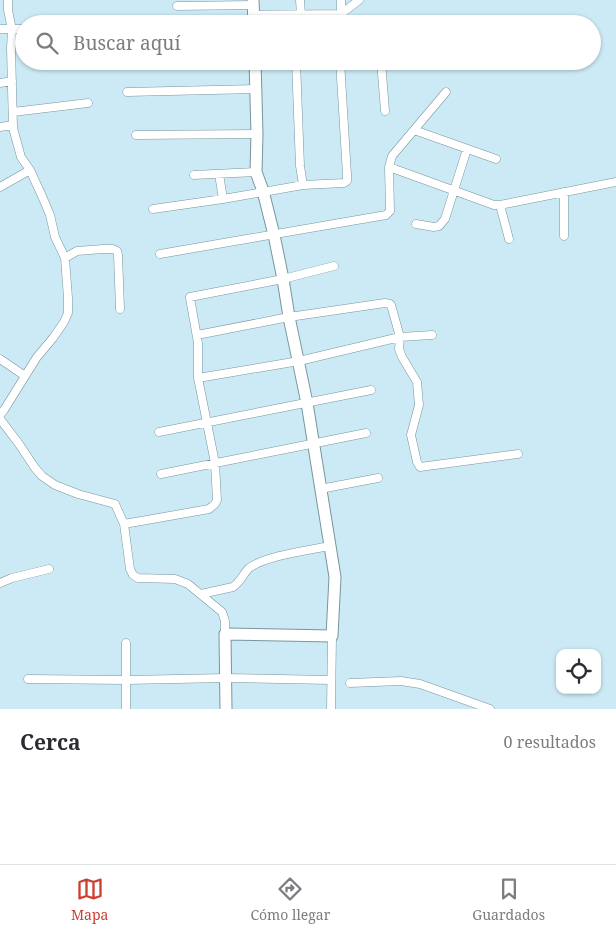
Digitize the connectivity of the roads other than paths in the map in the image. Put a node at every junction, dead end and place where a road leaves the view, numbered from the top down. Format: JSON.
{"nodes":[{"id":1,"x":8,"y":0,"type":"edge"},
{"id":2,"x":300,"y":0,"type":"edge"},
{"id":3,"x":341,"y":0,"type":"edge"},
{"id":4,"x":359,"y":0,"type":"edge"},
{"id":5,"x":177,"y":6,"type":"dead end"},
{"id":6,"x":253,"y":11,"type":"edge"},
{"id":7,"x":341,"y":14,"type":"junction"},
{"id":8,"x":301,"y":15,"type":"junction"},
{"id":9,"x":0,"y":29,"type":"edge"},
{"id":10,"x":12,"y":30,"type":"junction"},
{"id":11,"x":15,"y":30,"type":"edge"},
{"id":12,"x":255,"y":70,"type":"edge"},
{"id":13,"x":296,"y":70,"type":"edge"},
{"id":14,"x":340,"y":70,"type":"edge"},
{"id":15,"x":382,"y":70,"type":"edge"},
{"id":16,"x":12,"y":82,"type":"junction"},
{"id":17,"x":0,"y":83,"type":"edge"},
{"id":18,"x":256,"y":89,"type":"junction"},
{"id":19,"x":128,"y":92,"type":"dead end"},
{"id":20,"x":446,"y":92,"type":"dead end"},
{"id":21,"x":88,"y":103,"type":"dead end"},
{"id":22,"x":386,"y":111,"type":"dead end"},
{"id":23,"x":13,"y":112,"type":"junction"},
{"id":24,"x":13,"y":125,"type":"junction"},
{"id":25,"x":0,"y":127,"type":"edge"},
{"id":26,"x":414,"y":130,"type":"junction"},
{"id":27,"x":257,"y":134,"type":"junction"},
{"id":28,"x":136,"y":135,"type":"dead end"},
{"id":29,"x":467,"y":149,"type":"junction"},
{"id":30,"x":496,"y":159,"type":"dead end"},
{"id":31,"x":389,"y":167,"type":"junction"},
{"id":32,"x":30,"y":170,"type":"junction"},
{"id":33,"x":256,"y":172,"type":"junction"},
{"id":34,"x":218,"y":174,"type":"junction"},
{"id":35,"x":194,"y":176,"type":"dead end"},
{"id":36,"x":616,"y":182,"type":"edge"},
{"id":37,"x":303,"y":185,"type":"junction"},
{"id":38,"x":0,"y":186,"type":"edge"},
{"id":39,"x":454,"y":190,"type":"junction"},
{"id":40,"x":263,"y":191,"type":"junction"},
{"id":41,"x":564,"y":192,"type":"junction"},
{"id":42,"x":223,"y":199,"type":"junction"},
{"id":43,"x":500,"y":206,"type":"junction"},
{"id":44,"x":154,"y":208,"type":"dead end"},
{"id":45,"x":416,"y":224,"type":"dead end"},
{"id":46,"x":274,"y":235,"type":"junction"},
{"id":47,"x":564,"y":236,"type":"dead end"},
{"id":48,"x":509,"y":238,"type":"dead end"},
{"id":49,"x":160,"y":254,"type":"dead end"},
{"id":50,"x":65,"y":258,"type":"junction"},
{"id":51,"x":334,"y":266,"type":"dead end"},
{"id":52,"x":283,"y":279,"type":"junction"},
{"id":53,"x":120,"y":309,"type":"dead end"},
{"id":54,"x":289,"y":317,"type":"junction"},
{"id":55,"x":432,"y":334,"type":"dead end"},
{"id":56,"x":197,"y":335,"type":"junction"},
{"id":57,"x":400,"y":337,"type":"junction"},
{"id":58,"x":0,"y":359,"type":"edge"},
{"id":59,"x":299,"y":361,"type":"junction"},
{"id":60,"x":26,"y":376,"type":"junction"},
{"id":61,"x":198,"y":378,"type":"junction"},
{"id":62,"x":371,"y":390,"type":"dead end"},
{"id":63,"x":307,"y":403,"type":"junction"},
{"id":64,"x":0,"y":415,"type":"edge"},
{"id":65,"x":0,"y":419,"type":"edge"},
{"id":66,"x":206,"y":422,"type":"junction"},
{"id":67,"x":159,"y":432,"type":"dead end"},
{"id":68,"x":366,"y":433,"type":"dead end"},
{"id":69,"x":313,"y":443,"type":"junction"},
{"id":70,"x":518,"y":454,"type":"dead end"},
{"id":71,"x":214,"y":463,"type":"junction"},
{"id":72,"x":160,"y":474,"type":"dead end"},
{"id":73,"x":378,"y":478,"type":"dead end"},
{"id":74,"x":320,"y":489,"type":"junction"},
{"id":75,"x":124,"y":524,"type":"junction"},
{"id":76,"x":330,"y":546,"type":"junction"},
{"id":77,"x":49,"y":570,"type":"dead end"},
{"id":78,"x":0,"y":583,"type":"edge"},
{"id":79,"x":201,"y":594,"type":"junction"},
{"id":80,"x":225,"y":634,"type":"junction"},
{"id":81,"x":332,"y":636,"type":"junction"},
{"id":82,"x":126,"y":643,"type":"dead end"},
{"id":83,"x":226,"y":678,"type":"junction"},
{"id":84,"x":28,"y":680,"type":"dead end"},
{"id":85,"x":126,"y":680,"type":"junction"},
{"id":86,"x":331,"y":680,"type":"junction"},
{"id":87,"x":350,"y":683,"type":"dead end"},
{"id":88,"x":126,"y":709,"type":"edge"},
{"id":89,"x":226,"y":709,"type":"edge"},
{"id":90,"x":331,"y":709,"type":"edge"},
{"id":91,"x":490,"y":709,"type":"edge"}],
"edges":[{"from":1,"to":10,"type":"street"},
{"from":2,"to":8,"type":"street"},
{"from":3,"to":7,"type":"street"},
{"from":4,"to":7,"type":"street"},
{"from":5,"to":6,"type":"street"},
{"from":6,"to":8,"type":"street"},
{"from":7,"to":8,"type":"street"},
{"from":9,"to":10,"type":"street"},
{"from":10,"to":11,"type":"street"},
{"from":10,"to":16,"type":"street"},
{"from":12,"to":18,"type":"street"},
{"from":13,"to":37,"type":"street"},
{"from":14,"to":37,"type":"street"},
{"from":15,"to":22,"type":"street"},
{"from":16,"to":17,"type":"street"},
{"from":16,"to":23,"type":"street"},
{"from":18,"to":19,"type":"street"},
{"from":18,"to":27,"type":"street"},
{"from":20,"to":26,"type":"street"},
{"from":21,"to":23,"type":"street"},
{"from":23,"to":24,"type":"street"},
{"from":24,"to":25,"type":"street"},
{"from":24,"to":32,"type":"street"},
{"from":26,"to":29,"type":"street"},
{"from":26,"to":31,"type":"street"},
{"from":27,"to":28,"type":"street"},
{"from":27,"to":33,"type":"street"},
{"from":29,"to":30,"type":"street"},
{"from":29,"to":39,"type":"street"},
{"from":31,"to":39,"type":"street"},
{"from":31,"to":46,"type":"street"},
{"from":32,"to":38,"type":"street"},
{"from":32,"to":50,"type":"street"},
{"from":33,"to":34,"type":"street"},
{"from":33,"to":40,"type":"street"},
{"from":34,"to":35,"type":"street"},
{"from":34,"to":42,"type":"street"},
{"from":36,"to":41,"type":"street"},
{"from":37,"to":40,"type":"street"},
{"from":39,"to":43,"type":"street"},
{"from":39,"to":45,"type":"street"},
{"from":40,"to":42,"type":"street"},
{"from":40,"to":46,"type":"street"},
{"from":41,"to":43,"type":"street"},
{"from":41,"to":47,"type":"street"},
{"from":42,"to":44,"type":"street"},
{"from":43,"to":48,"type":"street"},
{"from":46,"to":49,"type":"street"},
{"from":46,"to":52,"type":"street"},
{"from":50,"to":53,"type":"street"},
{"from":50,"to":60,"type":"street"},
{"from":51,"to":52,"type":"street"},
{"from":52,"to":54,"type":"street"},
{"from":52,"to":56,"type":"street"},
{"from":54,"to":56,"type":"street"},
{"from":54,"to":57,"type":"street"},
{"from":54,"to":59,"type":"street"},
{"from":55,"to":57,"type":"street"},
{"from":56,"to":61,"type":"street"},
{"from":57,"to":59,"type":"street"},
{"from":57,"to":70,"type":"street"},
{"from":58,"to":60,"type":"street"},
{"from":59,"to":61,"type":"street"},
{"from":59,"to":63,"type":"street"},
{"from":60,"to":64,"type":"street"},
{"from":61,"to":66,"type":"street"},
{"from":62,"to":63,"type":"street"},
{"from":63,"to":66,"type":"street"},
{"from":63,"to":69,"type":"street"},
{"from":65,"to":75,"type":"street"},
{"from":66,"to":67,"type":"street"},
{"from":66,"to":71,"type":"street"},
{"from":68,"to":69,"type":"street"},
{"from":69,"to":71,"type":"street"},
{"from":69,"to":74,"type":"street"},
{"from":71,"to":72,"type":"street"},
{"from":71,"to":75,"type":"street"},
{"from":73,"to":74,"type":"street"},
{"from":74,"to":76,"type":"street"},
{"from":75,"to":79,"type":"street"},
{"from":76,"to":79,"type":"street"},
{"from":76,"to":81,"type":"street"},
{"from":77,"to":78,"type":"street"},
{"from":79,"to":80,"type":"street"},
{"from":80,"to":81,"type":"street"},
{"from":80,"to":83,"type":"street"},
{"from":81,"to":86,"type":"street"},
{"from":82,"to":85,"type":"street"},
{"from":83,"to":85,"type":"street"},
{"from":83,"to":86,"type":"street"},
{"from":83,"to":89,"type":"street"},
{"from":84,"to":85,"type":"street"},
{"from":85,"to":88,"type":"street"},
{"from":86,"to":90,"type":"street"},
{"from":87,"to":91,"type":"street"}]}
